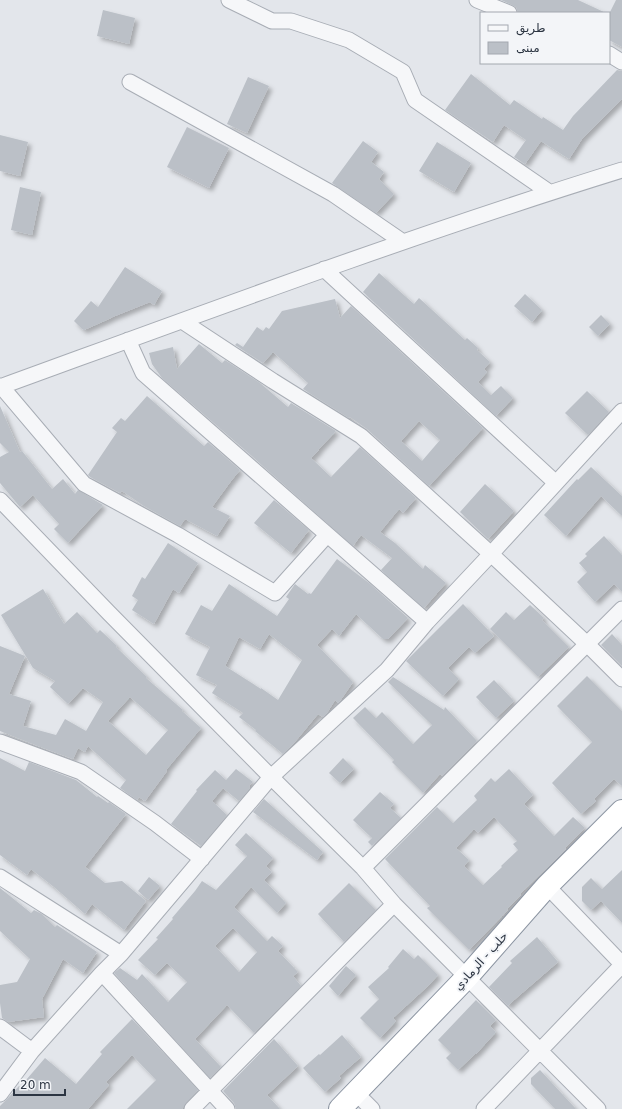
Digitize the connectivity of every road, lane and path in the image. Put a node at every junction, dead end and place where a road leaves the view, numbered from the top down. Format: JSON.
{"nodes":[{"id":1,"x":229,"y":0,"type":"edge"},
{"id":2,"x":477,"y":0,"type":"edge"},
{"id":3,"x":507,"y":12,"type":"edge"},
{"id":4,"x":610,"y":55,"type":"edge"},
{"id":5,"x":622,"y":62,"type":"edge"},
{"id":6,"x":130,"y":82,"type":"dead end"},
{"id":7,"x":622,"y":170,"type":"edge"},
{"id":8,"x":549,"y":192,"type":"junction"},
{"id":9,"x":404,"y":242,"type":"junction"},
{"id":10,"x":324,"y":269,"type":"junction"},
{"id":11,"x":182,"y":321,"type":"junction"},
{"id":12,"x":128,"y":340,"type":"junction"},
{"id":13,"x":1,"y":387,"type":"edge"},
{"id":14,"x":622,"y":411,"type":"edge"},
{"id":15,"x":556,"y":483,"type":"junction"},
{"id":16,"x":0,"y":500,"type":"edge"},
{"id":17,"x":327,"y":535,"type":"junction"},
{"id":18,"x":491,"y":554,"type":"junction"},
{"id":19,"x":622,"y":609,"type":"edge"},
{"id":20,"x":427,"y":622,"type":"junction"},
{"id":21,"x":587,"y":644,"type":"junction"},
{"id":22,"x":622,"y":679,"type":"edge"},
{"id":23,"x":0,"y":742,"type":"edge"},
{"id":24,"x":271,"y":777,"type":"junction"},
{"id":25,"x":622,"y":812,"type":"edge"},
{"id":26,"x":202,"y":859,"type":"junction"},
{"id":27,"x":363,"y":868,"type":"junction"},
{"id":28,"x":0,"y":877,"type":"edge"},
{"id":29,"x":548,"y":886,"type":"junction"},
{"id":30,"x":394,"y":904,"type":"junction"},
{"id":31,"x":121,"y":954,"type":"junction"},
{"id":32,"x":622,"y":964,"type":"edge"},
{"id":33,"x":102,"y":973,"type":"junction"},
{"id":34,"x":468,"y":977,"type":"junction"},
{"id":35,"x":0,"y":1028,"type":"edge"},
{"id":36,"x":32,"y":1051,"type":"junction"},
{"id":37,"x":540,"y":1051,"type":"junction"},
{"id":38,"x":210,"y":1091,"type":"junction"},
{"id":39,"x":356,"y":1093,"type":"junction"},
{"id":40,"x":0,"y":1094,"type":"edge"},
{"id":41,"x":192,"y":1109,"type":"edge"},
{"id":42,"x":226,"y":1109,"type":"edge"},
{"id":43,"x":340,"y":1109,"type":"edge"},
{"id":44,"x":372,"y":1109,"type":"edge"},
{"id":45,"x":484,"y":1109,"type":"edge"},
{"id":46,"x":598,"y":1109,"type":"edge"}],
"edges":[{"from":1,"to":8,"type":"street"},
{"from":2,"to":3,"type":"street"},
{"from":4,"to":5,"type":"street"},
{"from":6,"to":9,"type":"street"},
{"from":7,"to":8,"type":"street"},
{"from":8,"to":9,"type":"street"},
{"from":9,"to":10,"type":"street"},
{"from":10,"to":11,"type":"street"},
{"from":10,"to":15,"type":"street"},
{"from":11,"to":12,"type":"street"},
{"from":11,"to":18,"type":"street"},
{"from":12,"to":13,"type":"street"},
{"from":12,"to":17,"type":"street"},
{"from":13,"to":17,"type":"street"},
{"from":14,"to":15,"type":"street"},
{"from":15,"to":18,"type":"street"},
{"from":16,"to":24,"type":"street"},
{"from":17,"to":20,"type":"street"},
{"from":18,"to":20,"type":"street"},
{"from":18,"to":21,"type":"street"},
{"from":19,"to":21,"type":"street"},
{"from":20,"to":24,"type":"street"},
{"from":21,"to":22,"type":"street"},
{"from":21,"to":27,"type":"street"},
{"from":23,"to":26,"type":"street"},
{"from":24,"to":26,"type":"street"},
{"from":24,"to":27,"type":"street"},
{"from":25,"to":29,"type":"highway","name":"حلب - الرمادي"},
{"from":26,"to":31,"type":"street"},
{"from":27,"to":30,"type":"street"},
{"from":28,"to":31,"type":"street"},
{"from":29,"to":32,"type":"street"},
{"from":29,"to":34,"type":"highway","name":"حلب - الرمادي"},
{"from":30,"to":34,"type":"street"},
{"from":30,"to":38,"type":"street"},
{"from":31,"to":33,"type":"street"},
{"from":32,"to":37,"type":"street"},
{"from":33,"to":36,"type":"street"},
{"from":33,"to":38,"type":"street"},
{"from":34,"to":37,"type":"street"},
{"from":34,"to":39,"type":"highway","name":"حلب - الرمادي"},
{"from":35,"to":36,"type":"street"},
{"from":36,"to":40,"type":"street"},
{"from":37,"to":45,"type":"street"},
{"from":37,"to":46,"type":"street"},
{"from":38,"to":41,"type":"street"},
{"from":38,"to":42,"type":"street"},
{"from":39,"to":43,"type":"highway","name":"حلب - الرمادي"},
{"from":39,"to":44,"type":"street"}]}
